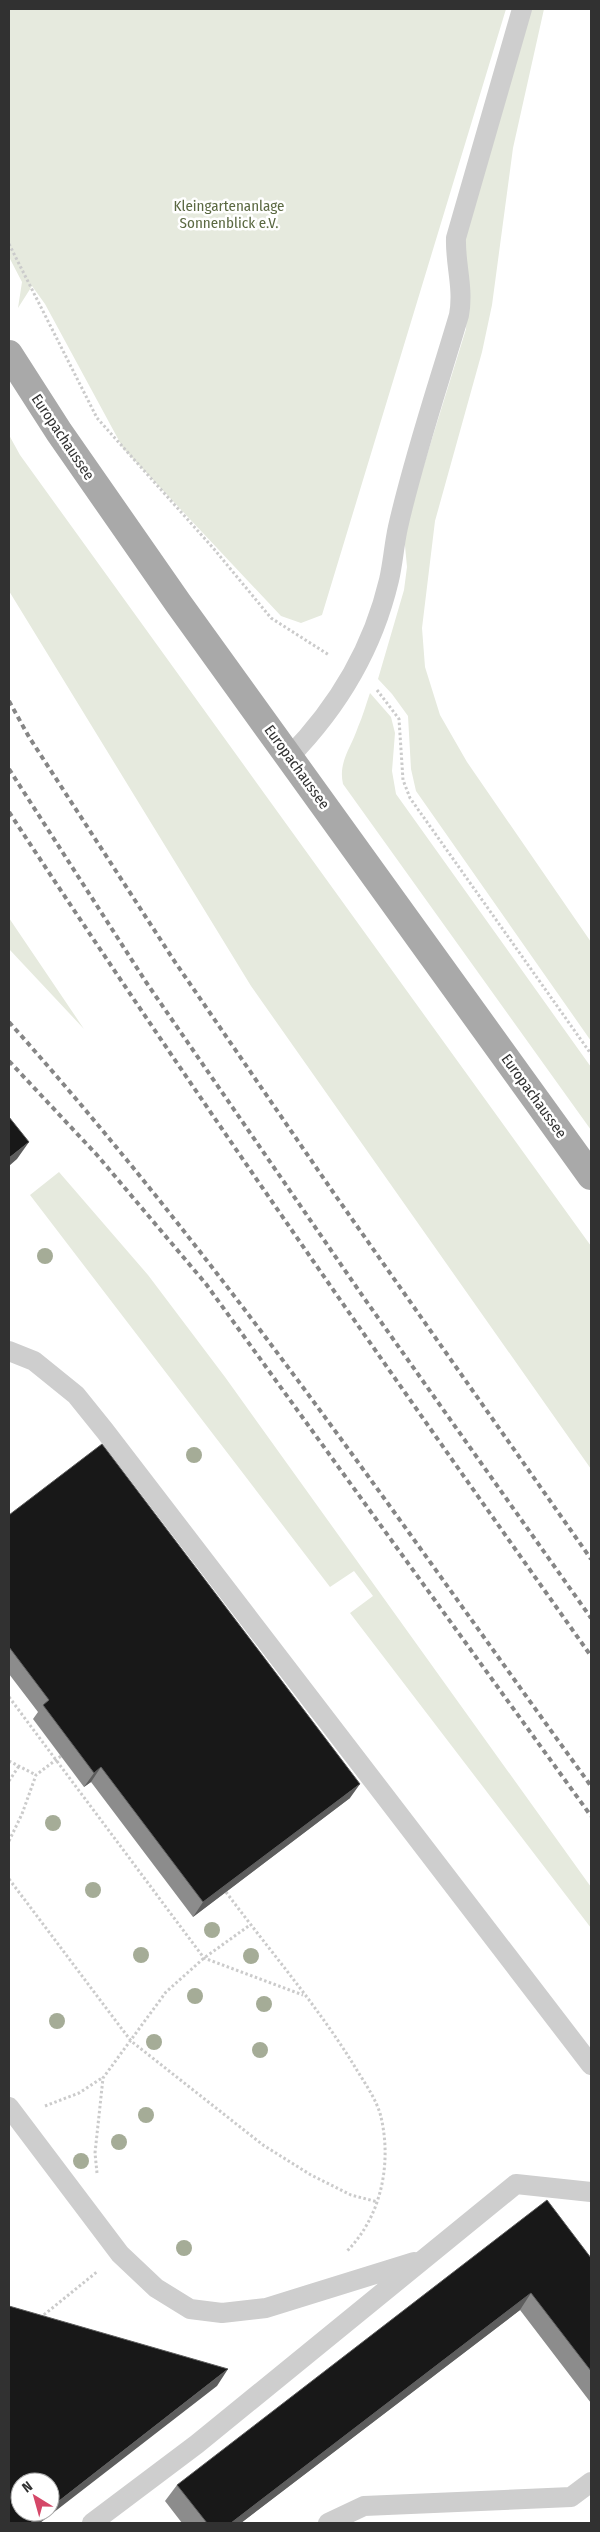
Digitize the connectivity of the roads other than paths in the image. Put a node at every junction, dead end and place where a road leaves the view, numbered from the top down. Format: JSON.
{"nodes":[{"id":1,"x":522,"y":9,"type":"edge"},
{"id":2,"x":9,"y":354,"type":"edge"},
{"id":3,"x":289,"y":757,"type":"junction"},
{"id":4,"x":591,"y":1176,"type":"edge"},
{"id":5,"x":9,"y":1351,"type":"edge"},
{"id":6,"x":591,"y":2066,"type":"edge"},
{"id":7,"x":9,"y":2107,"type":"edge"},
{"id":8,"x":591,"y":2192,"type":"edge"},
{"id":9,"x":423,"y":2259,"type":"junction"},
{"id":10,"x":591,"y":2482,"type":"edge"},
{"id":11,"x":92,"y":2523,"type":"edge"},
{"id":12,"x":328,"y":2523,"type":"edge"}],
"edges":[{"from":1,"to":3,"type":"lane"},
{"from":2,"to":3,"type":"main road","name":"Europachaussee"},
{"from":3,"to":4,"type":"main road","name":"Europachaussee"},
{"from":5,"to":6,"type":"lane"},
{"from":7,"to":9,"type":"lane"},
{"from":8,"to":9,"type":"lane"},
{"from":9,"to":11,"type":"lane"},
{"from":10,"to":12,"type":"lane"}]}
